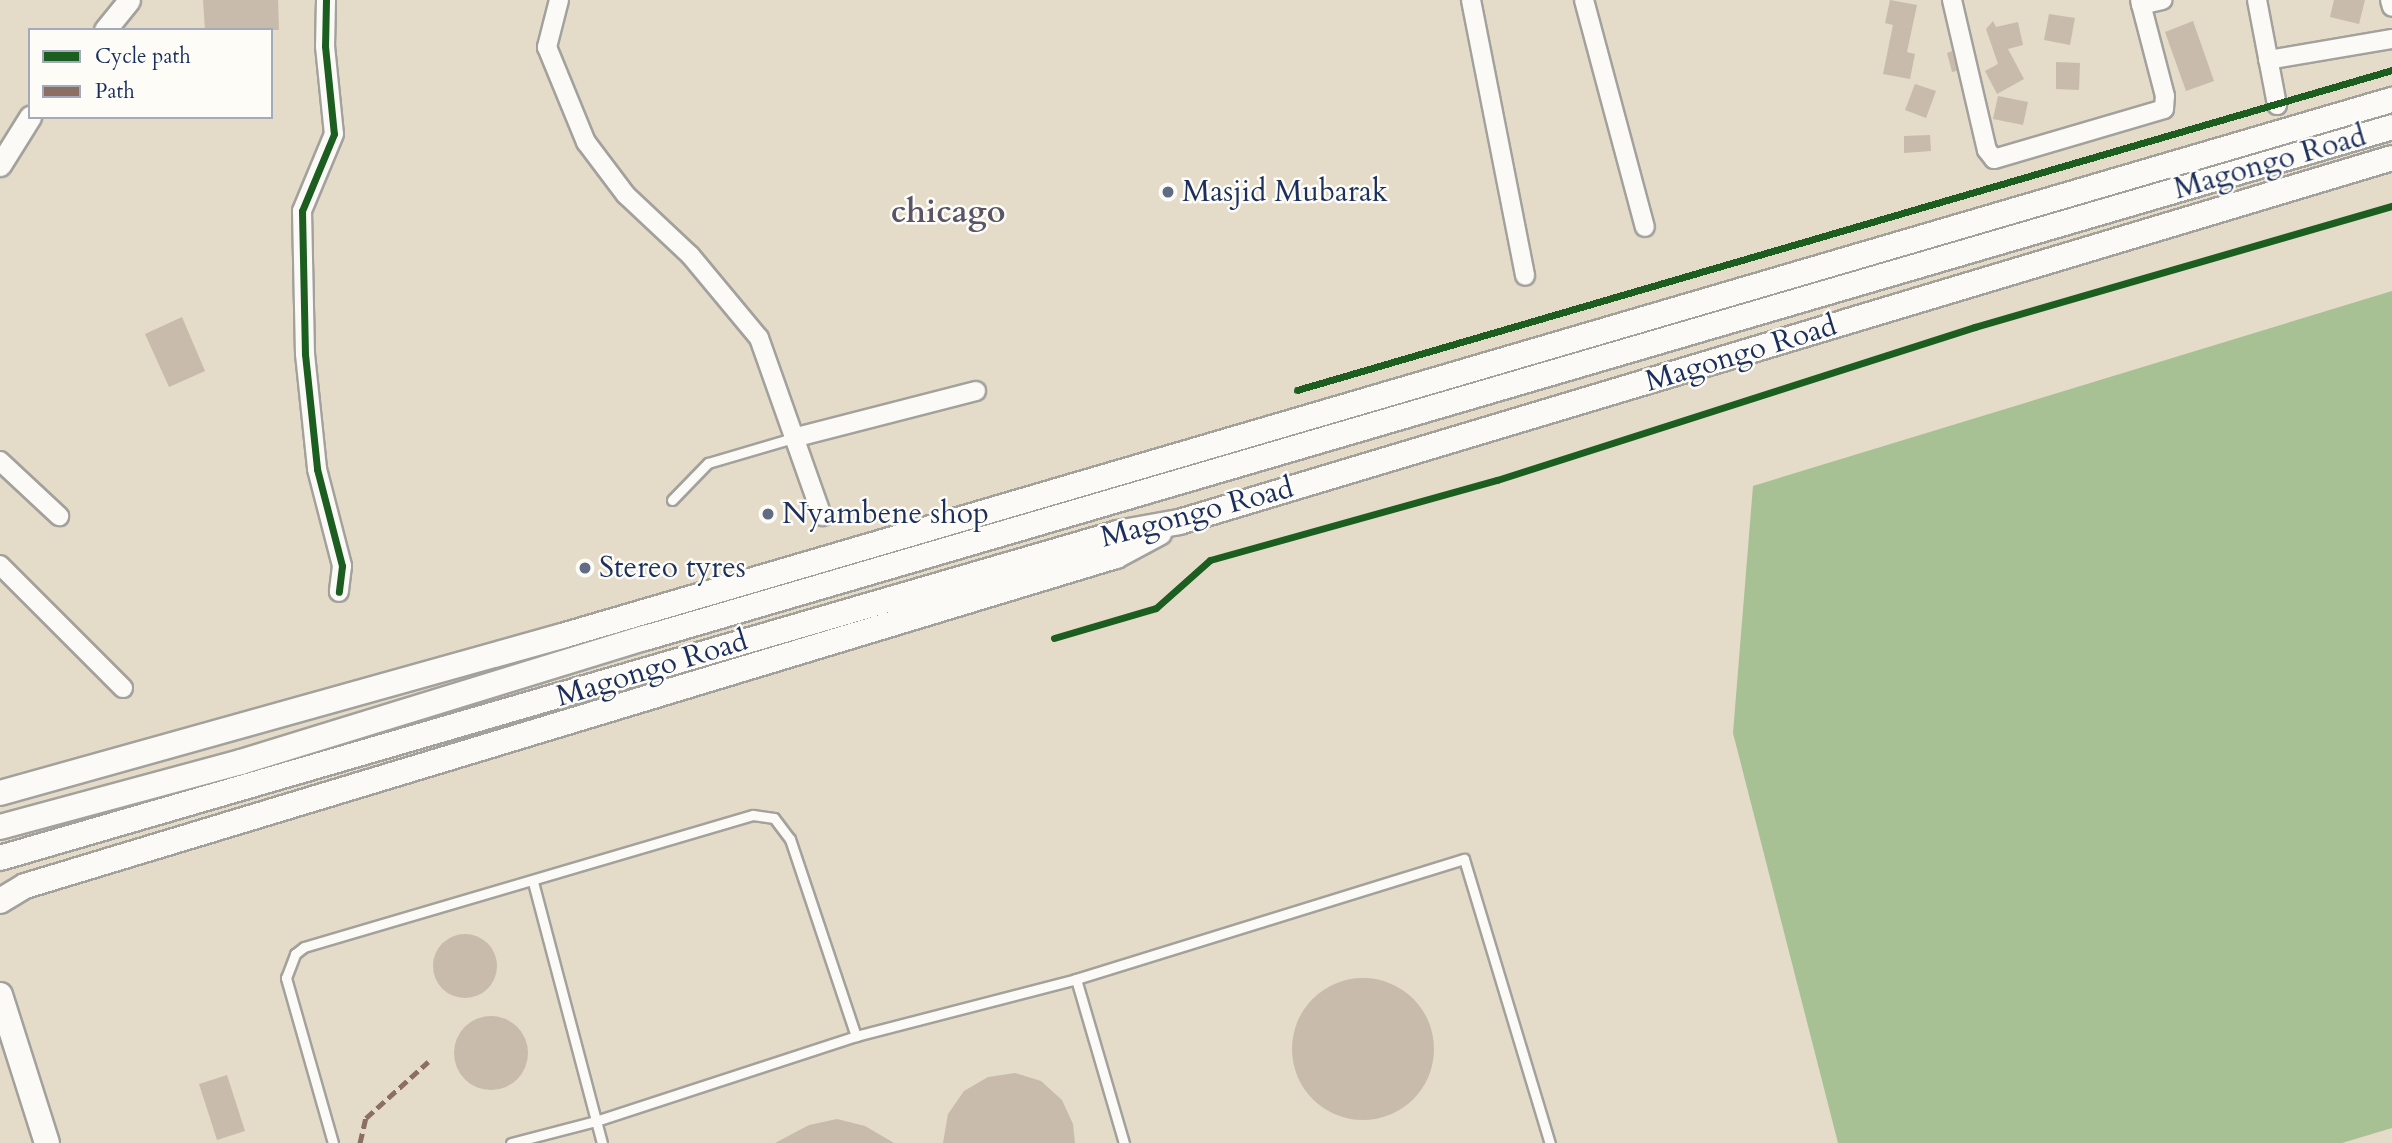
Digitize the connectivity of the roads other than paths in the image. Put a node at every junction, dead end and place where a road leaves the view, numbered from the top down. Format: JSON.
{"nodes":[{"id":1,"x":128,"y":0,"type":"edge"},
{"id":2,"x":326,"y":0,"type":"edge"},
{"id":3,"x":559,"y":0,"type":"edge"},
{"id":4,"x":1471,"y":0,"type":"edge"},
{"id":5,"x":1584,"y":0,"type":"edge"},
{"id":6,"x":1952,"y":0,"type":"edge"},
{"id":7,"x":2162,"y":0,"type":"edge"},
{"id":8,"x":2257,"y":0,"type":"edge"},
{"id":9,"x":2390,"y":0,"type":"edge"},
{"id":10,"x":2141,"y":2,"type":"edge"},
{"id":11,"x":2392,"y":7,"type":"edge"},
{"id":12,"x":107,"y":28,"type":"edge"},
{"id":13,"x":2392,"y":39,"type":"edge"},
{"id":14,"x":2268,"y":60,"type":"junction"},
{"id":15,"x":2392,"y":100,"type":"edge"},
{"id":16,"x":2277,"y":105,"type":"dead end"},
{"id":17,"x":29,"y":119,"type":"edge"},
{"id":18,"x":2392,"y":127,"type":"edge"},
{"id":19,"x":2392,"y":158,"type":"edge"},
{"id":20,"x":0,"y":165,"type":"edge"},
{"id":21,"x":1644,"y":227,"type":"dead end"},
{"id":22,"x":1525,"y":276,"type":"dead end"},
{"id":23,"x":976,"y":391,"type":"dead end"},
{"id":24,"x":793,"y":438,"type":"junction"},
{"id":25,"x":0,"y":461,"type":"edge"},
{"id":26,"x":672,"y":500,"type":"dead end"},
{"id":27,"x":59,"y":516,"type":"dead end"},
{"id":28,"x":822,"y":516,"type":"dead end"},
{"id":29,"x":1179,"y":522,"type":"junction"},
{"id":30,"x":0,"y":565,"type":"edge"},
{"id":31,"x":339,"y":592,"type":"dead end"},
{"id":32,"x":123,"y":688,"type":"dead end"},
{"id":33,"x":0,"y":793,"type":"edge"},
{"id":34,"x":0,"y":827,"type":"edge"},
{"id":35,"x":0,"y":858,"type":"edge"},
{"id":36,"x":533,"y":882,"type":"junction"},
{"id":37,"x":0,"y":901,"type":"edge"},
{"id":38,"x":1076,"y":979,"type":"junction"},
{"id":39,"x":0,"y":995,"type":"edge"},
{"id":40,"x":0,"y":1030,"type":"edge"},
{"id":41,"x":856,"y":1036,"type":"junction"},
{"id":42,"x":19,"y":1054,"type":"junction"},
{"id":43,"x":596,"y":1121,"type":"junction"},
{"id":44,"x":47,"y":1143,"type":"edge"},
{"id":45,"x":333,"y":1143,"type":"edge"},
{"id":46,"x":511,"y":1143,"type":"edge"},
{"id":47,"x":602,"y":1143,"type":"edge"},
{"id":48,"x":1125,"y":1143,"type":"edge"},
{"id":49,"x":1550,"y":1143,"type":"edge"}],
"edges":[{"from":1,"to":12,"type":"street"},
{"from":2,"to":31,"type":"street"},
{"from":3,"to":24,"type":"street"},
{"from":4,"to":22,"type":"street"},
{"from":5,"to":21,"type":"street"},
{"from":6,"to":10,"type":"street"},
{"from":7,"to":10,"type":"street"},
{"from":8,"to":14,"type":"street"},
{"from":9,"to":11,"type":"street"},
{"from":13,"to":14,"type":"street"},
{"from":14,"to":16,"type":"street"},
{"from":15,"to":33,"type":"main road"},
{"from":17,"to":20,"type":"street"},
{"from":18,"to":34,"type":"main road","name":"Magongo Road"},
{"from":19,"to":29,"type":"main road","name":"Magongo Road"},
{"from":23,"to":24,"type":"street"},
{"from":24,"to":26,"type":"lane"},
{"from":24,"to":28,"type":"street"},
{"from":25,"to":27,"type":"street"},
{"from":29,"to":35,"type":"main road","name":"Magongo Road"},
{"from":29,"to":37,"type":"main road"},
{"from":30,"to":32,"type":"street"},
{"from":36,"to":41,"type":"lane"},
{"from":36,"to":43,"type":"lane"},
{"from":36,"to":45,"type":"lane"},
{"from":38,"to":41,"type":"lane"},
{"from":38,"to":48,"type":"lane"},
{"from":38,"to":49,"type":"lane"},
{"from":39,"to":42,"type":"main road"},
{"from":40,"to":42,"type":"main road"},
{"from":41,"to":43,"type":"lane"},
{"from":42,"to":44,"type":"main road"},
{"from":43,"to":46,"type":"lane"},
{"from":43,"to":47,"type":"lane"}]}
